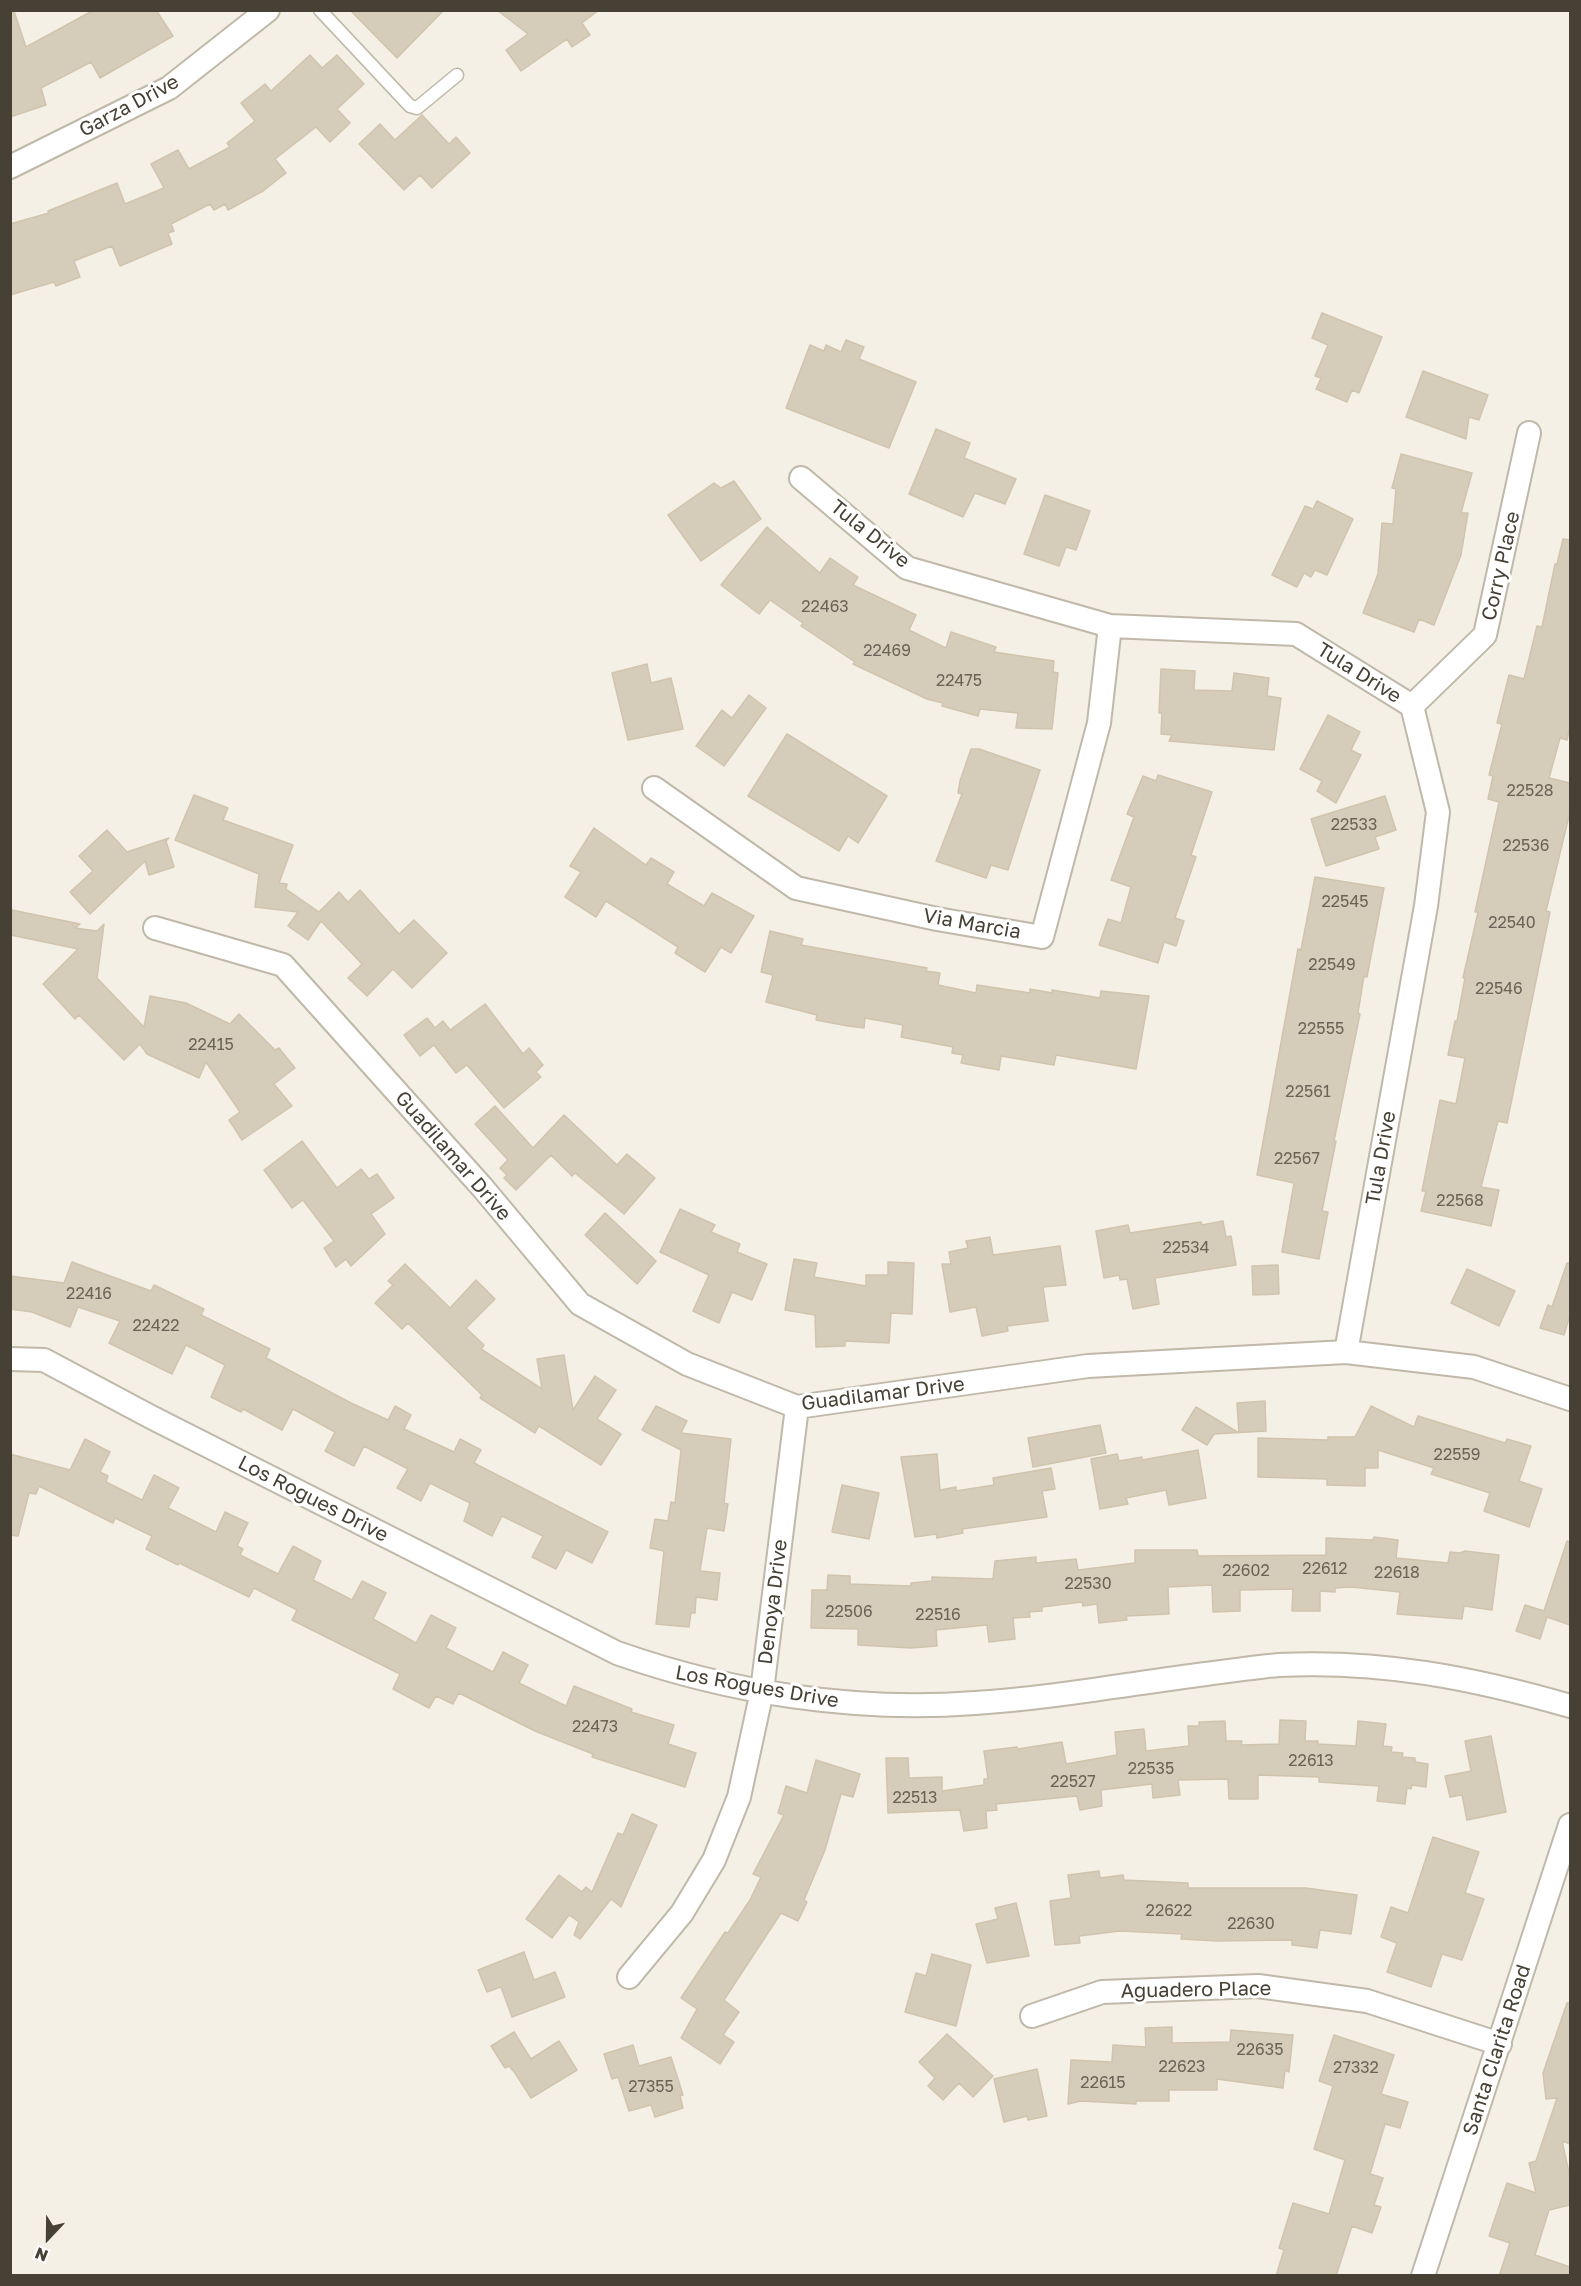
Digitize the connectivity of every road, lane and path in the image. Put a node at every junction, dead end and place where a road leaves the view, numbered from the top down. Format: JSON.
{"nodes":[{"id":1,"x":268,"y":10,"type":"edge"},
{"id":2,"x":320,"y":10,"type":"edge"},
{"id":3,"x":457,"y":75,"type":"dead end"},
{"id":4,"x":10,"y":167,"type":"edge"},
{"id":5,"x":1529,"y":433,"type":"dead end"},
{"id":6,"x":801,"y":478,"type":"dead end"},
{"id":7,"x":1110,"y":627,"type":"junction"},
{"id":8,"x":1412,"y":706,"type":"junction"},
{"id":9,"x":654,"y":788,"type":"dead end"},
{"id":10,"x":155,"y":928,"type":"dead end"},
{"id":11,"x":1346,"y":1352,"type":"junction"},
{"id":12,"x":10,"y":1359,"type":"edge"},
{"id":13,"x":1570,"y":1399,"type":"edge"},
{"id":14,"x":797,"y":1407,"type":"junction"},
{"id":15,"x":762,"y":1691,"type":"junction"},
{"id":16,"x":1570,"y":1706,"type":"edge"},
{"id":17,"x":1570,"y":1825,"type":"edge"},
{"id":18,"x":629,"y":1977,"type":"dead end"},
{"id":19,"x":1032,"y":2016,"type":"dead end"},
{"id":20,"x":1500,"y":2044,"type":"junction"},
{"id":21,"x":1423,"y":2276,"type":"edge"}],
"edges":[{"from":1,"to":4,"type":"street","name":"Garza Drive"},
{"from":2,"to":3,"type":"lane"},
{"from":5,"to":8,"type":"street","name":"Corry Place"},
{"from":6,"to":7,"type":"street","name":"Tula Drive"},
{"from":7,"to":8,"type":"street","name":"Tula Drive"},
{"from":7,"to":9,"type":"street","name":"Via Marcia"},
{"from":8,"to":11,"type":"street","name":"Tula Drive"},
{"from":10,"to":14,"type":"street","name":"Guadilamar Drive"},
{"from":11,"to":13,"type":"street","name":"Guadilamar Drive"},
{"from":11,"to":14,"type":"street","name":"Guadilamar Drive"},
{"from":12,"to":15,"type":"street","name":"Los Rogues Drive"},
{"from":14,"to":15,"type":"street","name":"Denoya Drive"},
{"from":15,"to":16,"type":"street","name":"Los Rogues Drive"},
{"from":15,"to":18,"type":"street","name":"Denoya Drive"},
{"from":17,"to":20,"type":"street","name":"Santa Clarita Road"},
{"from":19,"to":20,"type":"street","name":"Aguadero Place"},
{"from":20,"to":21,"type":"street","name":"Santa Clarita Road"}]}
